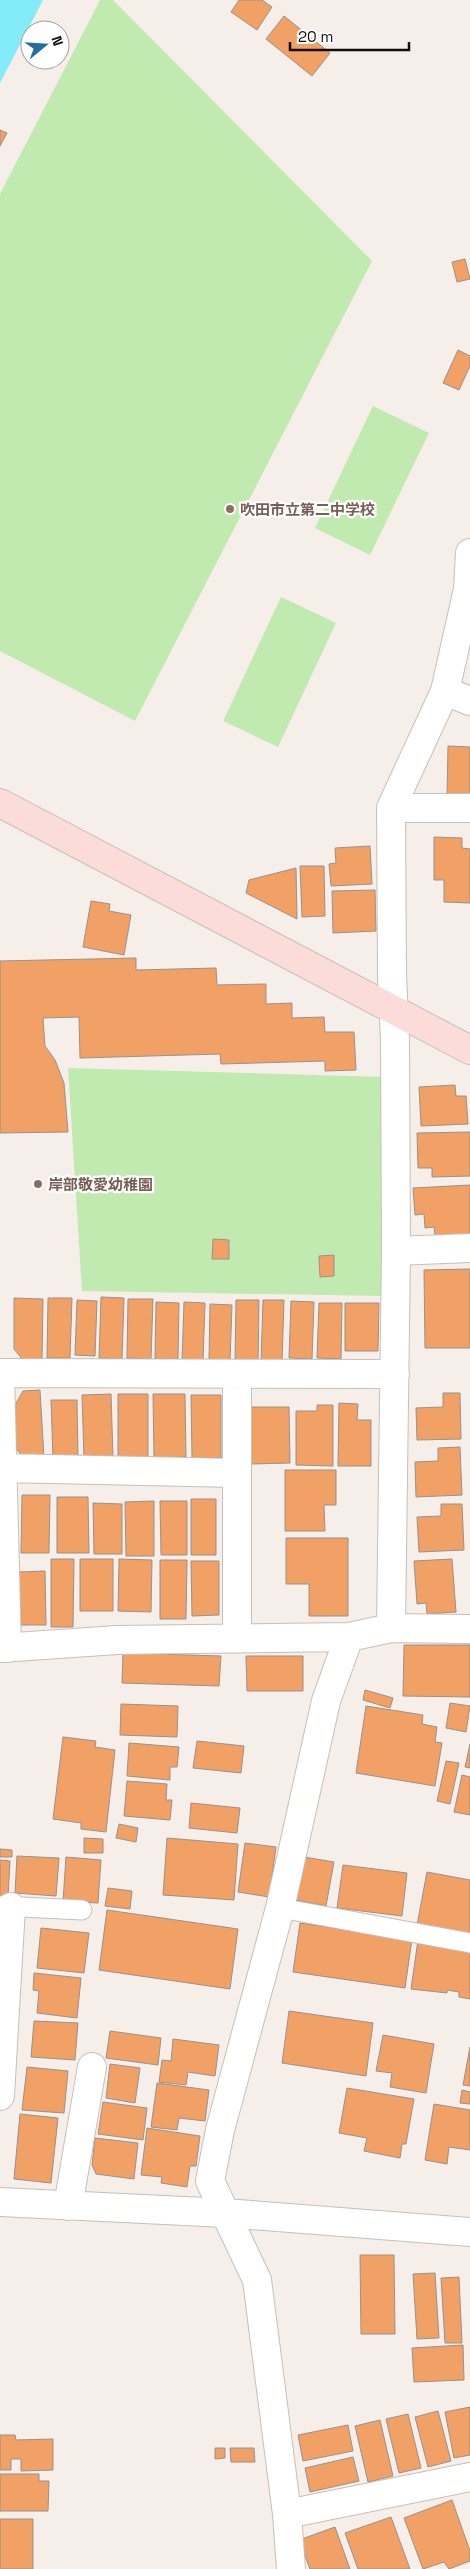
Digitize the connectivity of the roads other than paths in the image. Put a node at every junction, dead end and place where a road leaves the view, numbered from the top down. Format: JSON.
{"nodes":[{"id":1,"x":470,"y":553,"type":"edge"},
{"id":2,"x":445,"y":691,"type":"junction"},
{"id":3,"x":470,"y":701,"type":"edge"},
{"id":4,"x":0,"y":803,"type":"edge"},
{"id":5,"x":391,"y":808,"type":"junction"},
{"id":6,"x":470,"y":808,"type":"edge"},
{"id":7,"x":394,"y":1010,"type":"junction"},
{"id":8,"x":470,"y":1050,"type":"edge"},
{"id":9,"x":470,"y":1248,"type":"edge"},
{"id":10,"x":396,"y":1251,"type":"junction"},
{"id":11,"x":0,"y":1373,"type":"edge"},
{"id":12,"x":237,"y":1374,"type":"junction"},
{"id":13,"x":395,"y":1374,"type":"junction"},
{"id":14,"x":2,"y":1468,"type":"junction"},
{"id":15,"x":237,"y":1473,"type":"junction"},
{"id":16,"x":391,"y":1628,"type":"junction"},
{"id":17,"x":470,"y":1629,"type":"edge"},
{"id":18,"x":349,"y":1637,"type":"junction"},
{"id":19,"x":237,"y":1638,"type":"junction"},
{"id":20,"x":3,"y":1648,"type":"edge"},
{"id":21,"x":5,"y":1906,"type":"edge"},
{"id":22,"x":280,"y":1908,"type":"junction"},
{"id":23,"x":82,"y":1910,"type":"dead end"},
{"id":24,"x":470,"y":1943,"type":"edge"},
{"id":25,"x":1,"y":2043,"type":"edge"},
{"id":26,"x":92,"y":2067,"type":"dead end"},
{"id":27,"x":0,"y":2096,"type":"edge"},
{"id":28,"x":0,"y":2202,"type":"edge"},
{"id":29,"x":68,"y":2206,"type":"junction"},
{"id":30,"x":225,"y":2213,"type":"junction"},
{"id":31,"x":470,"y":2232,"type":"edge"},
{"id":32,"x":470,"y":2477,"type":"edge"},
{"id":33,"x":287,"y":2514,"type":"junction"},
{"id":34,"x":291,"y":2569,"type":"edge"}],
"edges":[{"from":1,"to":2,"type":"street"},
{"from":2,"to":3,"type":"street"},
{"from":2,"to":5,"type":"street"},
{"from":4,"to":7,"type":"street"},
{"from":5,"to":6,"type":"street"},
{"from":5,"to":7,"type":"street"},
{"from":7,"to":8,"type":"street"},
{"from":7,"to":10,"type":"street"},
{"from":9,"to":10,"type":"street"},
{"from":10,"to":13,"type":"street"},
{"from":11,"to":12,"type":"street"},
{"from":11,"to":14,"type":"street"},
{"from":12,"to":13,"type":"street"},
{"from":12,"to":15,"type":"street"},
{"from":13,"to":16,"type":"street"},
{"from":14,"to":15,"type":"street"},
{"from":14,"to":20,"type":"street"},
{"from":15,"to":19,"type":"street"},
{"from":16,"to":17,"type":"street"},
{"from":16,"to":18,"type":"street"},
{"from":18,"to":19,"type":"street"},
{"from":18,"to":22,"type":"street"},
{"from":19,"to":20,"type":"street"},
{"from":21,"to":23,"type":"lane"},
{"from":21,"to":25,"type":"street"},
{"from":22,"to":24,"type":"lane"},
{"from":22,"to":30,"type":"street"},
{"from":25,"to":27,"type":"street"},
{"from":26,"to":29,"type":"street"},
{"from":28,"to":29,"type":"street"},
{"from":29,"to":30,"type":"street"},
{"from":30,"to":31,"type":"street"},
{"from":30,"to":33,"type":"street"},
{"from":32,"to":33,"type":"street"},
{"from":33,"to":34,"type":"street"}]}
